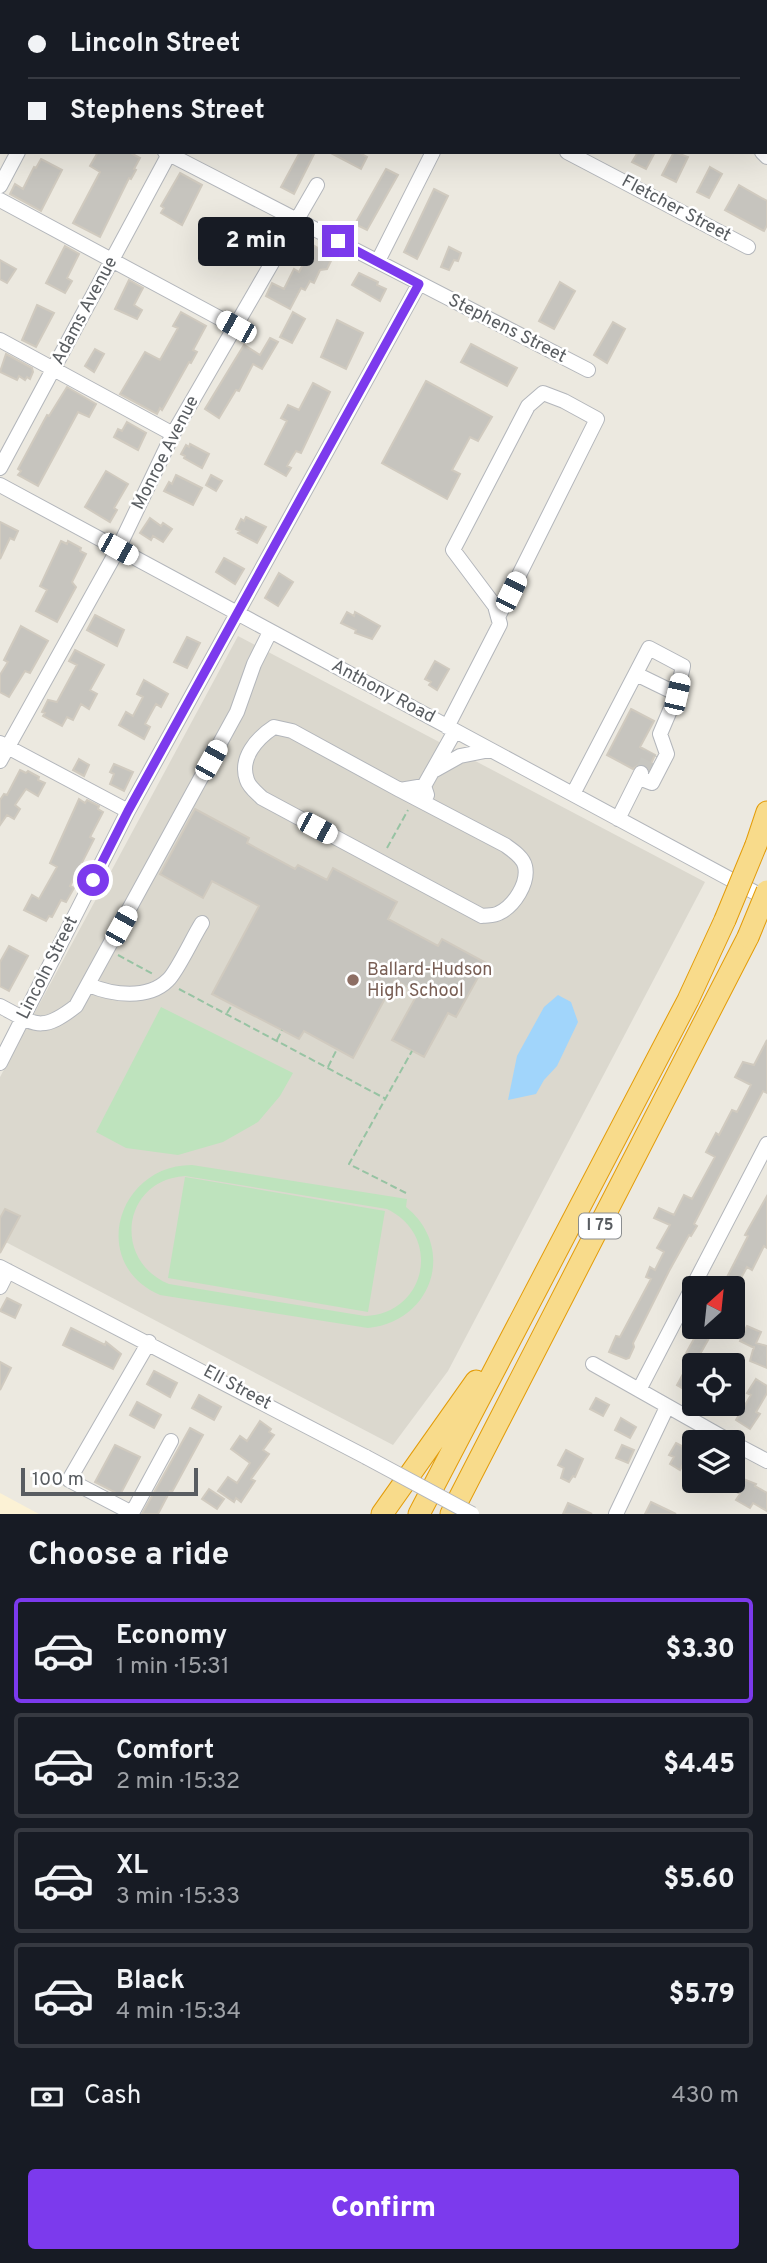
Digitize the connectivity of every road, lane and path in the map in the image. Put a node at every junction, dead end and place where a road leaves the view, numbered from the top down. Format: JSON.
{"nodes":[{"id":1,"x":17,"y":154,"type":"edge"},
{"id":2,"x":166,"y":154,"type":"edge"},
{"id":3,"x":169,"y":154,"type":"edge"},
{"id":4,"x":432,"y":154,"type":"edge"},
{"id":5,"x":571,"y":154,"type":"edge"},
{"id":6,"x":317,"y":185,"type":"dead end"},
{"id":7,"x":0,"y":186,"type":"edge"},
{"id":8,"x":0,"y":200,"type":"edge"},
{"id":9,"x":298,"y":220,"type":"junction"},
{"id":10,"x":748,"y":247,"type":"dead end"},
{"id":11,"x":113,"y":259,"type":"junction"},
{"id":12,"x":378,"y":261,"type":"junction"},
{"id":13,"x":419,"y":284,"type":"junction"},
{"id":14,"x":236,"y":327,"type":"junction"},
{"id":15,"x":0,"y":340,"type":"edge"},
{"id":16,"x":54,"y":368,"type":"junction"},
{"id":17,"x":588,"y":370,"type":"dead end"},
{"id":18,"x":173,"y":434,"type":"junction"},
{"id":19,"x":0,"y":468,"type":"edge"},
{"id":20,"x":0,"y":485,"type":"edge"},
{"id":21,"x":118,"y":549,"type":"junction"},
{"id":22,"x":238,"y":614,"type":"junction"},
{"id":23,"x":498,"y":617,"type":"junction"},
{"id":24,"x":270,"y":632,"type":"junction"},
{"id":25,"x":636,"y":674,"type":"junction"},
{"id":26,"x":677,"y":694,"type":"junction"},
{"id":27,"x":451,"y":729,"type":"junction"},
{"id":28,"x":660,"y":734,"type":"junction"},
{"id":29,"x":4,"y":745,"type":"edge"},
{"id":30,"x":490,"y":750,"type":"junction"},
{"id":31,"x":651,"y":753,"type":"tunnel mouth"},
{"id":32,"x":0,"y":761,"type":"edge"},
{"id":33,"x":424,"y":786,"type":"junction"},
{"id":34,"x":573,"y":794,"type":"junction"},
{"id":35,"x":128,"y":811,"type":"junction"},
{"id":36,"x":767,"y":812,"type":"edge"},
{"id":37,"x":618,"y":819,"type":"junction"},
{"id":38,"x":380,"y":862,"type":"junction"},
{"id":39,"x":767,"y":891,"type":"edge"},
{"id":40,"x":767,"y":899,"type":"edge"},
{"id":41,"x":202,"y":923,"type":"dead end"},
{"id":42,"x":108,"y":950,"type":"junction"},
{"id":43,"x":166,"y":981,"type":"junction"},
{"id":44,"x":89,"y":985,"type":"junction"},
{"id":45,"x":232,"y":1005,"type":"dead end"},
{"id":46,"x":0,"y":1006,"type":"edge"},
{"id":47,"x":227,"y":1014,"type":"junction"},
{"id":48,"x":23,"y":1019,"type":"junction"},
{"id":49,"x":282,"y":1030,"type":"dead end"},
{"id":50,"x":277,"y":1041,"type":"junction"},
{"id":51,"x":337,"y":1049,"type":"dead end"},
{"id":52,"x":412,"y":1051,"type":"dead end"},
{"id":53,"x":0,"y":1063,"type":"edge"},
{"id":54,"x":328,"y":1068,"type":"junction"},
{"id":55,"x":386,"y":1099,"type":"junction"},
{"id":56,"x":767,"y":1144,"type":"edge"},
{"id":57,"x":406,"y":1193,"type":"dead end"},
{"id":58,"x":4,"y":1269,"type":"edge"},
{"id":59,"x":0,"y":1287,"type":"edge"},
{"id":60,"x":522,"y":1317,"type":"junction"},
{"id":61,"x":149,"y":1342,"type":"junction"},
{"id":62,"x":593,"y":1364,"type":"dead end"},
{"id":63,"x":639,"y":1390,"type":"junction"},
{"id":64,"x":667,"y":1407,"type":"junction"},
{"id":65,"x":709,"y":1430,"type":"edge"},
{"id":66,"x":171,"y":1441,"type":"dead end"},
{"id":67,"x":745,"y":1450,"type":"edge"},
{"id":68,"x":767,"y":1461,"type":"edge"},
{"id":69,"x":382,"y":1514,"type":"edge"},
{"id":70,"x":419,"y":1514,"type":"edge"},
{"id":71,"x":451,"y":1514,"type":"edge"},
{"id":72,"x":472,"y":1514,"type":"edge"},
{"id":73,"x":616,"y":1514,"type":"edge"}],
"edges":[{"from":1,"to":7,"type":"street"},
{"from":2,"to":11,"type":"street","name":"Adams Avenue"},
{"from":3,"to":9,"type":"street","name":"Stephens Street"},
{"from":4,"to":12,"type":"street"},
{"from":5,"to":10,"type":"street","name":"Fletcher Street"},
{"from":6,"to":9,"type":"street","name":"Monroe Avenue"},
{"from":8,"to":11,"type":"street"},
{"from":9,"to":12,"type":"street","name":"Stephens Street"},
{"from":9,"to":14,"type":"street","name":"Monroe Avenue"},
{"from":11,"to":14,"type":"street"},
{"from":11,"to":16,"type":"street","name":"Adams Avenue"},
{"from":12,"to":13,"type":"street","name":"Stephens Street"},
{"from":13,"to":17,"type":"street","name":"Stephens Street"},
{"from":13,"to":22,"type":"street","name":"Lincoln Street"},
{"from":14,"to":18,"type":"street","name":"Monroe Avenue"},
{"from":15,"to":16,"type":"street"},
{"from":16,"to":18,"type":"street"},
{"from":16,"to":19,"type":"street","name":"Adams Avenue"},
{"from":18,"to":21,"type":"street","name":"Monroe Avenue"},
{"from":20,"to":21,"type":"street","name":"Anthony Road"},
{"from":21,"to":22,"type":"street","name":"Anthony Road"},
{"from":21,"to":29,"type":"street","name":"Monroe Avenue"},
{"from":22,"to":24,"type":"street","name":"Anthony Road"},
{"from":22,"to":35,"type":"street","name":"Lincoln Street"},
{"from":23,"to":23,"type":"street"},
{"from":23,"to":27,"type":"street"},
{"from":24,"to":27,"type":"street","name":"Anthony Road"},
{"from":24,"to":42,"type":"street"},
{"from":25,"to":26,"type":"street"},
{"from":25,"to":26,"type":"street"},
{"from":25,"to":34,"type":"street"},
{"from":26,"to":28,"type":"street"},
{"from":27,"to":30,"type":"street","name":"Anthony Road"},
{"from":27,"to":33,"type":"street"},
{"from":28,"to":31,"type":"street"},
{"from":28,"to":37,"type":"street"},
{"from":29,"to":32,"type":"street","name":"Monroe Avenue"},
{"from":29,"to":35,"type":"street"},
{"from":30,"to":33,"type":"street"},
{"from":30,"to":34,"type":"street","name":"Anthony Road"},
{"from":33,"to":38,"type":"path"},
{"from":33,"to":38,"type":"street"},
{"from":33,"to":38,"type":"street"},
{"from":34,"to":37,"type":"street","name":"Anthony Road"},
{"from":35,"to":48,"type":"street","name":"Lincoln Street"},
{"from":36,"to":60,"type":"highway","number":"I 75","bridge":true},
{"from":37,"to":40,"type":"street","name":"Anthony Road"},
{"from":39,"to":71,"type":"highway","number":"I 75","bridge":true},
{"from":41,"to":43,"type":"street"},
{"from":42,"to":43,"type":"path"},
{"from":42,"to":44,"type":"street"},
{"from":43,"to":44,"type":"street"},
{"from":43,"to":47,"type":"path"},
{"from":44,"to":48,"type":"street"},
{"from":45,"to":47,"type":"path"},
{"from":46,"to":48,"type":"street"},
{"from":47,"to":50,"type":"path"},
{"from":48,"to":53,"type":"street","name":"Lincoln Street"},
{"from":49,"to":50,"type":"path"},
{"from":50,"to":54,"type":"path"},
{"from":51,"to":54,"type":"path"},
{"from":52,"to":55,"type":"path"},
{"from":54,"to":55,"type":"path"},
{"from":55,"to":57,"type":"path"},
{"from":56,"to":63,"type":"street"},
{"from":58,"to":59,"type":"street"},
{"from":58,"to":61,"type":"street","name":"Ell Street"},
{"from":60,"to":69,"type":"highway"},
{"from":60,"to":70,"type":"highway","number":"I 75"},
{"from":61,"to":66,"type":"street"},
{"from":61,"to":72,"type":"street","name":"Ell Street","bridge":true},
{"from":62,"to":63,"type":"street"},
{"from":63,"to":64,"type":"street"},
{"from":64,"to":65,"type":"street"},
{"from":64,"to":73,"type":"street"},
{"from":67,"to":68,"type":"street"}]}
